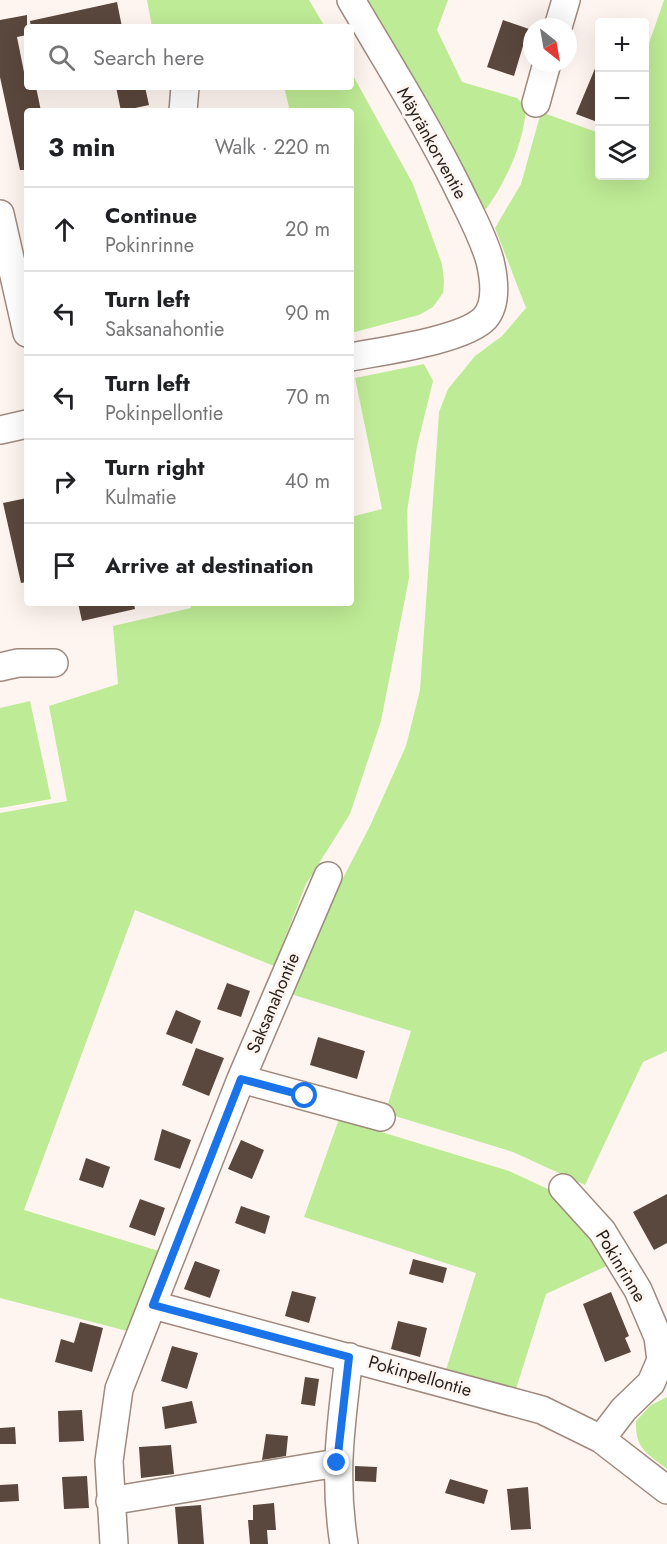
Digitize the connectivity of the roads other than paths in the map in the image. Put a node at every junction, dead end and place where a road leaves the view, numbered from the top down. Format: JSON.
{"nodes":[{"id":1,"x":351,"y":0,"type":"edge"},
{"id":2,"x":566,"y":0,"type":"edge"},
{"id":3,"x":561,"y":18,"type":"edge"},
{"id":4,"x":545,"y":72,"type":"edge"},
{"id":5,"x":185,"y":90,"type":"edge"},
{"id":6,"x":536,"y":103,"type":"dead end"},
{"id":7,"x":183,"y":108,"type":"edge"},
{"id":8,"x":0,"y":214,"type":"edge"},
{"id":9,"x":24,"y":320,"type":"edge"},
{"id":10,"x":354,"y":356,"type":"edge"},
{"id":11,"x":24,"y":425,"type":"edge"},
{"id":12,"x":0,"y":429,"type":"edge"},
{"id":13,"x":54,"y":663,"type":"dead end"},
{"id":14,"x":0,"y":667,"type":"edge"},
{"id":15,"x":328,"y":876,"type":"dead end"},
{"id":16,"x":241,"y":1079,"type":"junction"},
{"id":17,"x":381,"y":1117,"type":"dead end"},
{"id":18,"x":563,"y":1188,"type":"dead end"},
{"id":19,"x":153,"y":1305,"type":"junction"},
{"id":20,"x":349,"y":1357,"type":"junction"},
{"id":21,"x":601,"y":1439,"type":"junction"},
{"id":22,"x":337,"y":1463,"type":"junction"},
{"id":23,"x":667,"y":1490,"type":"edge"},
{"id":24,"x":110,"y":1501,"type":"junction"},
{"id":25,"x":114,"y":1544,"type":"edge"},
{"id":26,"x":344,"y":1544,"type":"edge"}],
"edges":[{"from":1,"to":10,"type":"street","name":"Mäyränkorventie"},
{"from":2,"to":3,"type":"street"},
{"from":4,"to":6,"type":"street"},
{"from":5,"to":7,"type":"street"},
{"from":8,"to":9,"type":"street"},
{"from":11,"to":12,"type":"street"},
{"from":13,"to":14,"type":"street"},
{"from":15,"to":16,"type":"street","name":"Saksanahontie"},
{"from":16,"to":17,"type":"street"},
{"from":16,"to":19,"type":"street","name":"Saksanahontie"},
{"from":18,"to":21,"type":"street","name":"Pokinrinne"},
{"from":19,"to":20,"type":"street","name":"Pokinpellontie"},
{"from":19,"to":24,"type":"street","name":"Saksanahontie"},
{"from":20,"to":21,"type":"street","name":"Pokinpellontie"},
{"from":20,"to":22,"type":"street"},
{"from":21,"to":23,"type":"street","name":"Pokinpellontie"},
{"from":22,"to":24,"type":"street"},
{"from":22,"to":26,"type":"street"},
{"from":24,"to":25,"type":"street","name":"Saksanahontie"}]}
